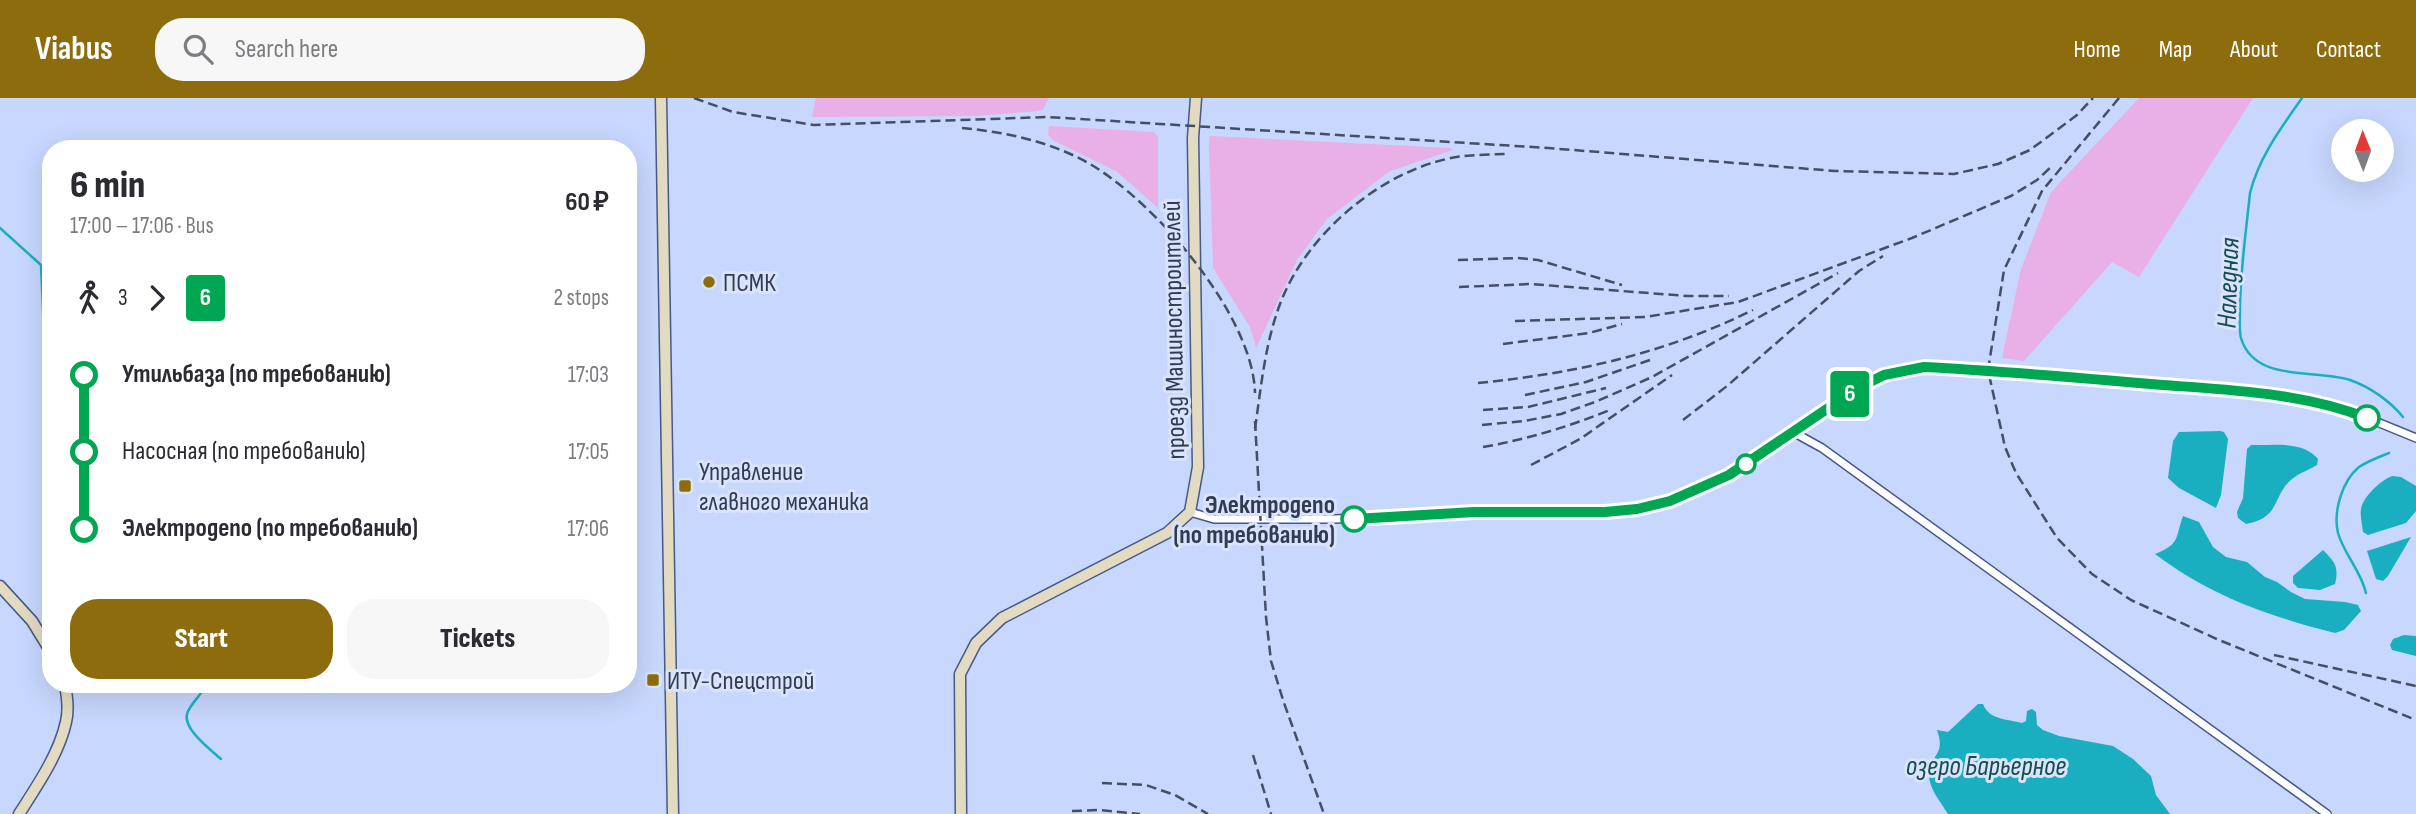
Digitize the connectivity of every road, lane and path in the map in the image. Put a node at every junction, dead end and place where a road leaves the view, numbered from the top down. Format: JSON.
{"nodes":[{"id":1,"x":661,"y":98,"type":"edge"},
{"id":2,"x":1196,"y":98,"type":"edge"},
{"id":3,"x":1793,"y":432,"type":"junction"},
{"id":4,"x":2416,"y":438,"type":"edge"},
{"id":5,"x":1190,"y":512,"type":"junction"},
{"id":6,"x":0,"y":586,"type":"edge"},
{"id":7,"x":42,"y":637,"type":"edge"},
{"id":8,"x":66,"y":693,"type":"edge"},
{"id":9,"x":19,"y":814,"type":"edge"},
{"id":10,"x":673,"y":814,"type":"edge"},
{"id":11,"x":961,"y":814,"type":"edge"},
{"id":12,"x":2327,"y":814,"type":"edge"}],
"edges":[{"from":1,"to":10,"type":"street"},
{"from":2,"to":5,"type":"street","name":"проезд Машиностроителей"},
{"from":3,"to":4,"type":"street"},
{"from":3,"to":5,"type":"street"},
{"from":3,"to":12,"type":"street"},
{"from":5,"to":11,"type":"street"},
{"from":6,"to":7,"type":"street"},
{"from":8,"to":9,"type":"street"}]}
